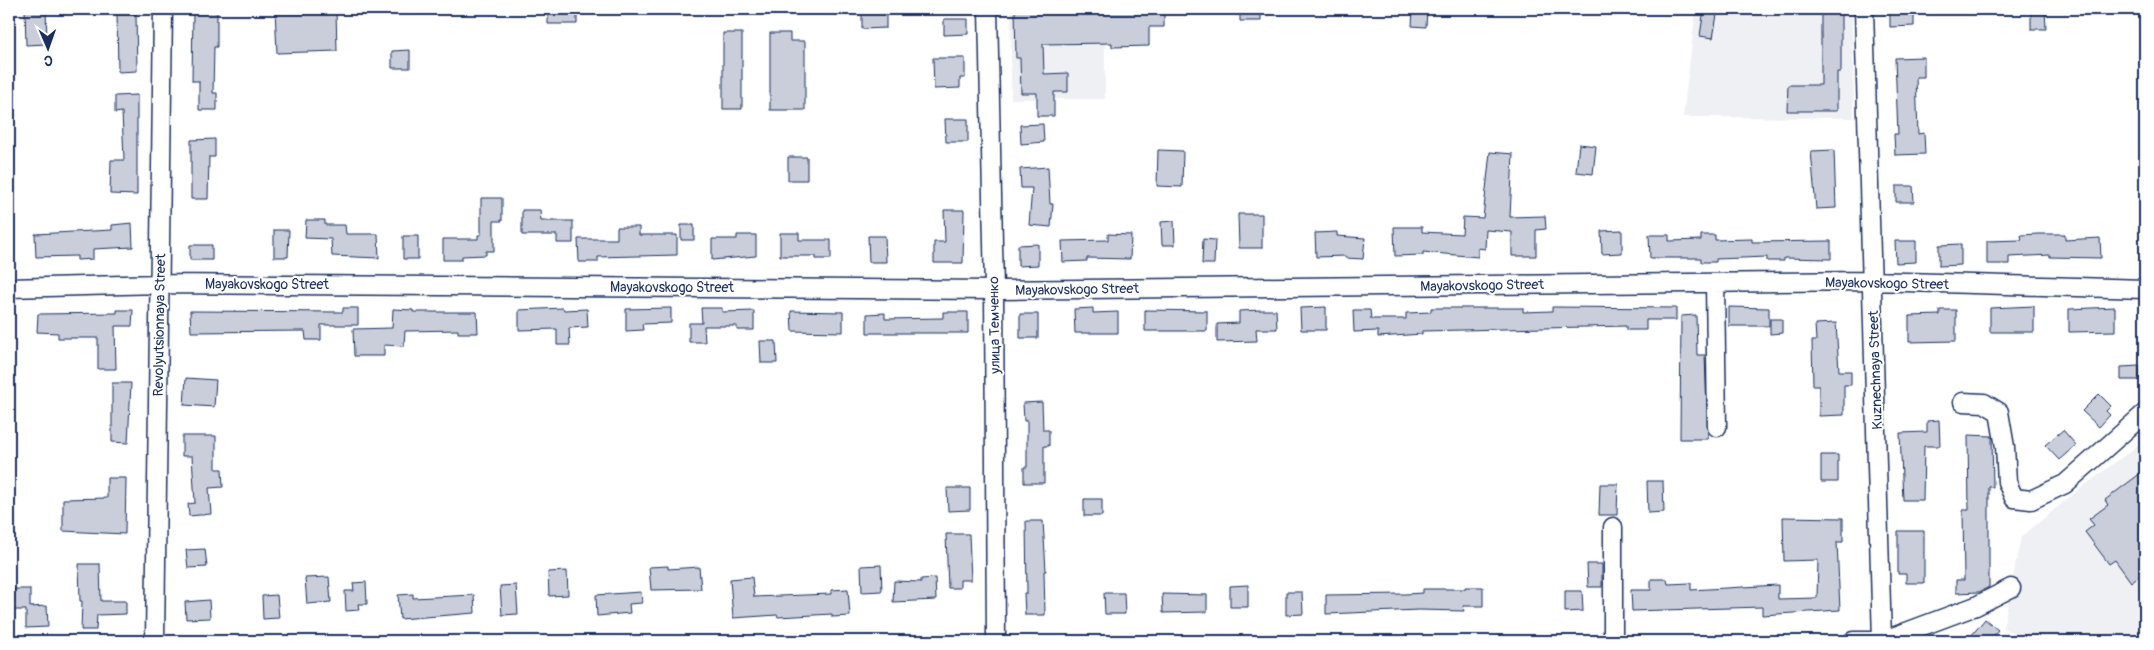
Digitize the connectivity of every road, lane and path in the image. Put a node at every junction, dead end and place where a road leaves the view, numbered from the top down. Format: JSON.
{"nodes":[{"id":1,"x":163,"y":9,"type":"edge"},
{"id":2,"x":988,"y":9,"type":"edge"},
{"id":3,"x":1864,"y":9,"type":"edge"},
{"id":4,"x":1872,"y":282,"type":"junction"},
{"id":5,"x":1716,"y":283,"type":"junction"},
{"id":6,"x":160,"y":284,"type":"junction"},
{"id":7,"x":9,"y":288,"type":"edge"},
{"id":8,"x":2145,"y":289,"type":"edge"},
{"id":9,"x":994,"y":290,"type":"junction"},
{"id":10,"x":1963,"y":402,"type":"dead end"},
{"id":11,"x":2145,"y":412,"type":"edge"},
{"id":12,"x":1717,"y":427,"type":"dead end"},
{"id":13,"x":1613,"y":527,"type":"dead end"},
{"id":14,"x":2011,"y":588,"type":"dead end"},
{"id":15,"x":155,"y":641,"type":"edge"},
{"id":16,"x":996,"y":641,"type":"edge"},
{"id":17,"x":1613,"y":641,"type":"edge"},
{"id":18,"x":1853,"y":641,"type":"edge"},
{"id":19,"x":1882,"y":641,"type":"edge"}],
"edges":[{"from":1,"to":6,"type":"street","name":"Revolyutsionnaya Street"},
{"from":2,"to":9,"type":"street","name":"улица Темченко"},
{"from":3,"to":4,"type":"street","name":"Kuznechnaya Street"},
{"from":4,"to":5,"type":"street","name":"Mayakovskogo Street"},
{"from":4,"to":8,"type":"street","name":"Mayakovskogo Street"},
{"from":4,"to":19,"type":"street","name":"Kuznechnaya Street"},
{"from":5,"to":9,"type":"street","name":"Mayakovskogo Street"},
{"from":5,"to":12,"type":"street"},
{"from":6,"to":7,"type":"street","name":"Mayakovskogo Street"},
{"from":6,"to":9,"type":"street","name":"Mayakovskogo Street"},
{"from":6,"to":15,"type":"street","name":"Revolyutsionnaya Street"},
{"from":9,"to":16,"type":"street","name":"улица Темченко"},
{"from":10,"to":11,"type":"street"},
{"from":13,"to":17,"type":"street"},
{"from":14,"to":19,"type":"street"},
{"from":18,"to":19,"type":"street"}]}
